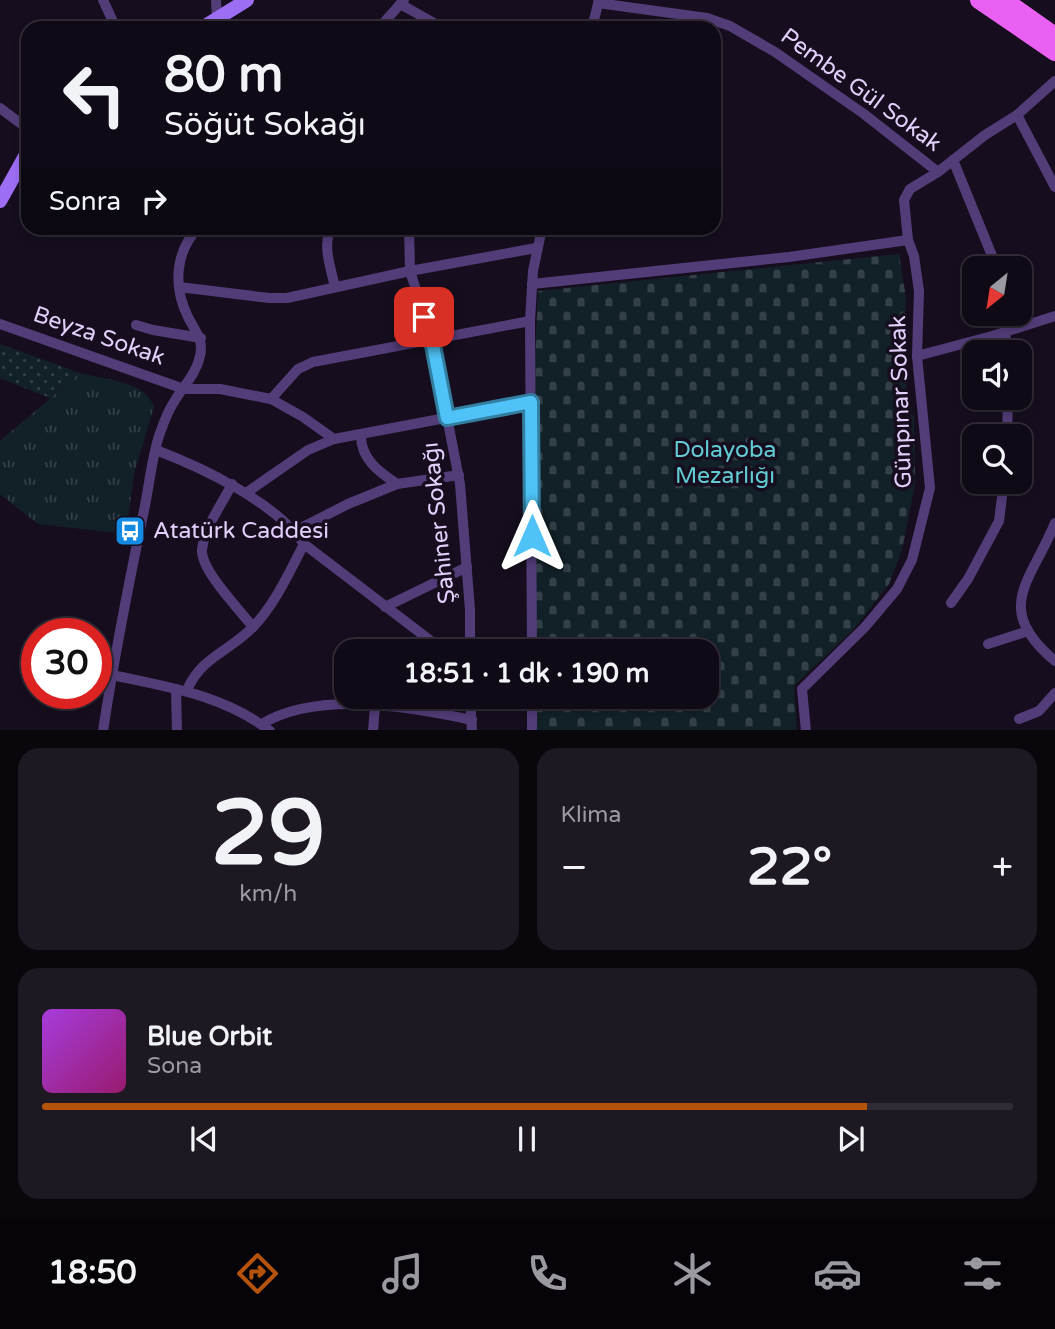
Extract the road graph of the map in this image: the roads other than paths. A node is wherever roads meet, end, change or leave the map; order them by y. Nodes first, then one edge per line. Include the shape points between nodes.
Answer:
1 (103, 0) edge
2 (216, 0) edge
3 (247, 0) edge
4 (979, 0) edge
5 (1004, 0) edge
6 (402, 2) edge
7 (599, 2) edge
8 (217, 19) junction
9 (113, 21) edge
10 (214, 21) edge
11 (385, 21) edge
12 (432, 21) edge
13 (594, 21) edge
14 (716, 21) edge
15 (721, 23) edge
16 (1055, 36) edge
17 (1055, 52) edge
18 (1055, 81) edge
19 (0, 108) edge
20 (1017, 114) junction
21 (21, 124) edge
22 (953, 160) junction
23 (21, 164) edge
24 (938, 173) junction
25 (1055, 187) edge
26 (0, 201) edge
27 (185, 235) edge
28 (191, 235) edge
29 (327, 235) edge
30 (409, 235) edge
31 (540, 235) edge
32 (187, 239) junction
33 (908, 240) junction
34 (536, 248) junction
35 (992, 256) edge
36 (410, 271) junction
37 (532, 284) junction
38 (179, 287) junction
39 (335, 287) junction
40 (1055, 316) edge
41 (530, 321) junction
42 (0, 324) edge
43 (136, 325) dead end
44 (1004, 326) edge
45 (1004, 332) junction
46 (201, 338) junction
47 (432, 340) junction
48 (1005, 340) edge
49 (917, 356) junction
50 (184, 388) junction
51 (271, 399) junction
52 (531, 402) junction
53 (447, 418) junction
54 (361, 436) junction
55 (334, 439) junction
56 (156, 450) junction
57 (459, 475) junction
58 (232, 484) junction
59 (397, 484) junction
60 (246, 494) junction
61 (1002, 494) edge
62 (1055, 523) edge
63 (295, 531) junction
64 (304, 544) junction
65 (467, 567) junction
66 (951, 603) dead end
67 (385, 607) junction
68 (253, 627) junction
69 (1028, 631) junction
70 (428, 639) edge
71 (470, 639) edge
72 (532, 639) edge
73 (988, 644) dead end
74 (1055, 661) edge
75 (112, 675) joint
76 (182, 690) junction
77 (1055, 693) edge
78 (334, 706) edge
79 (106, 709) edge
80 (375, 709) edge
81 (390, 709) edge
82 (532, 709) edge
83 (1019, 719) dead end
84 (472, 725) edge
85 (266, 727) edge
86 (103, 730) edge
87 (177, 730) edge
88 (373, 730) edge
89 (532, 730) edge
90 (806, 730) edge

1 - 9 street
2 - 8 street
3 - 8 street
4 - 17 main road
5 - 16 main road
6 - 11 street
6 - 12 street
7 - 13 street
7 - 14 street, Pembe Gül Sokak
8 - 10 street
15 - 24 street, Pembe Gül Sokak via 775,52
18 - 20 street
19 - 21 street
20 - 22 street
20 - 25 street
22 - 24 street
22 - 35 street
23 - 26 street
24 - 33 street, Günpınar Sokak via 910,189 904,200
27 - 32 street
28 - 32 street
29 - 39 street
30 - 36 street, Şahiner Sokağı
31 - 34 street
32 - 38 street via 180,259
33 - 37 street
33 - 49 street, Günpınar Sokak via 919,290
34 - 36 street
34 - 37 street
36 - 39 street
36 - 47 street, Şahiner Sokağı
37 - 41 street
38 - 39 street via 287,298
38 - 46 street
40 - 45 street
41 - 47 street
41 - 52 street
42 - 50 street, Beyza Sokak
43 - 46 street
44 - 45 street
45 - 48 street
45 - 49 street
46 - 50 street via 198,366
47 - 51 street via 313,362 298,369
47 - 53 street, Şahiner Sokağı
49 - 90 street, Günpınar Sokak via 930,488 912,560 889,600 803,689
50 - 51 street, Beyza Sokak via 220,389
50 - 56 street via 169,412
51 - 55 street, Beyza Sokak
52 - 53 street
52 - 72 street
53 - 54 street
53 - 57 street, Şahiner Sokağı
54 - 55 street
54 - 59 street via 368,459
55 - 60 street via 308,450
56 - 58 street
56 - 75 street
57 - 59 street
57 - 65 street, Şahiner Sokağı
58 - 60 street
58 - 68 street via 202,555 213,577
59 - 63 street
60 - 63 street
61 - 66 street via 999,521
62 - 69 street via 1021,595 1021,616
63 - 64 street
64 - 67 street
64 - 68 street
65 - 67 street
65 - 71 street, Şahiner Sokağı
67 - 70 street
68 - 76 street via 203,665
69 - 73 street
69 - 74 street
75 - 76 street
76 - 85 street via 238,710
76 - 87 street
77 - 83 street via 1039,710
78 - 85 street via 276,716
79 - 86 street
80 - 88 street
81 - 84 street
82 - 89 street

